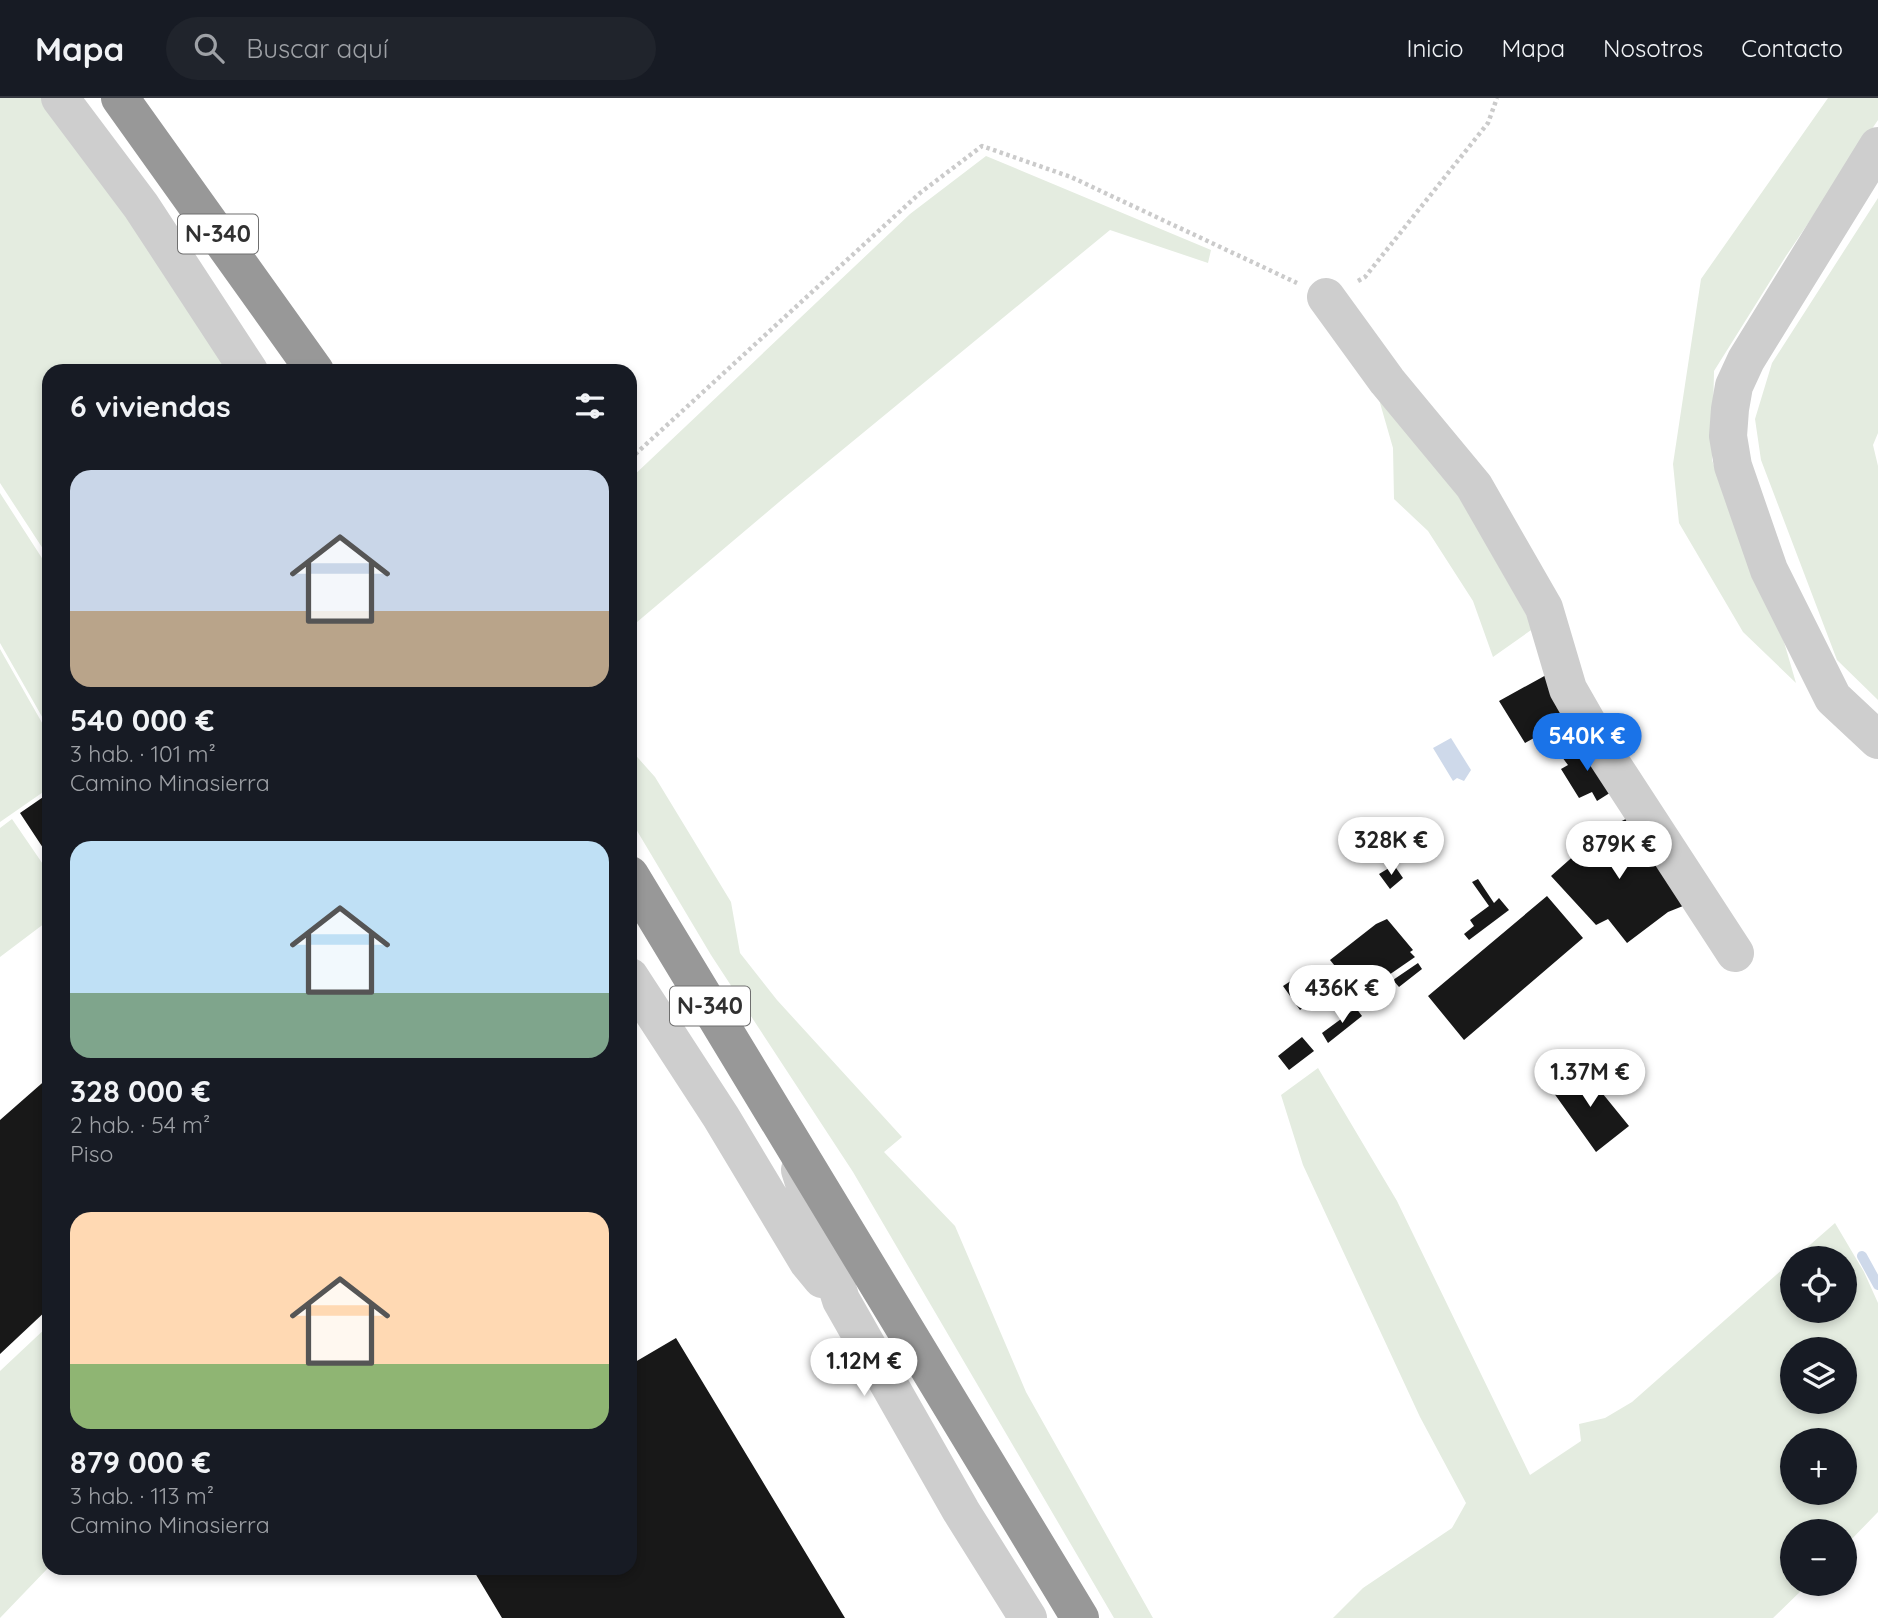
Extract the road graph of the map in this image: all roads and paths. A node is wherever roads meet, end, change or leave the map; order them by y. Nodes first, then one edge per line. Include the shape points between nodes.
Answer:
1 (60, 98) edge
2 (120, 98) edge
3 (1497, 98) edge
4 (1878, 146) edge
5 (1326, 296) junction
6 (244, 364) edge
7 (310, 364) edge
8 (637, 453) edge
9 (1878, 740) edge
10 (637, 887) edge
11 (1735, 953) dead end
12 (637, 987) edge
13 (790, 1138) junction
14 (841, 1300) junction
15 (1028, 1618) edge
16 (1080, 1618) edge

1 - 6 street via 141,206
2 - 7 highway, N-340
3 - 5 path via 1488,123 1365,277
4 - 9 street via 1746,359 1734,386 1728,436 1733,466 1769,570 1833,698
5 - 8 path via 1071,177 982,146 920,193
5 - 11 street via 1387,382 1474,486 1544,608 1568,689
10 - 13 highway, N-340
12 - 14 street via 808,1262
13 - 14 street
13 - 16 highway, N-340
14 - 15 street via 961,1511

